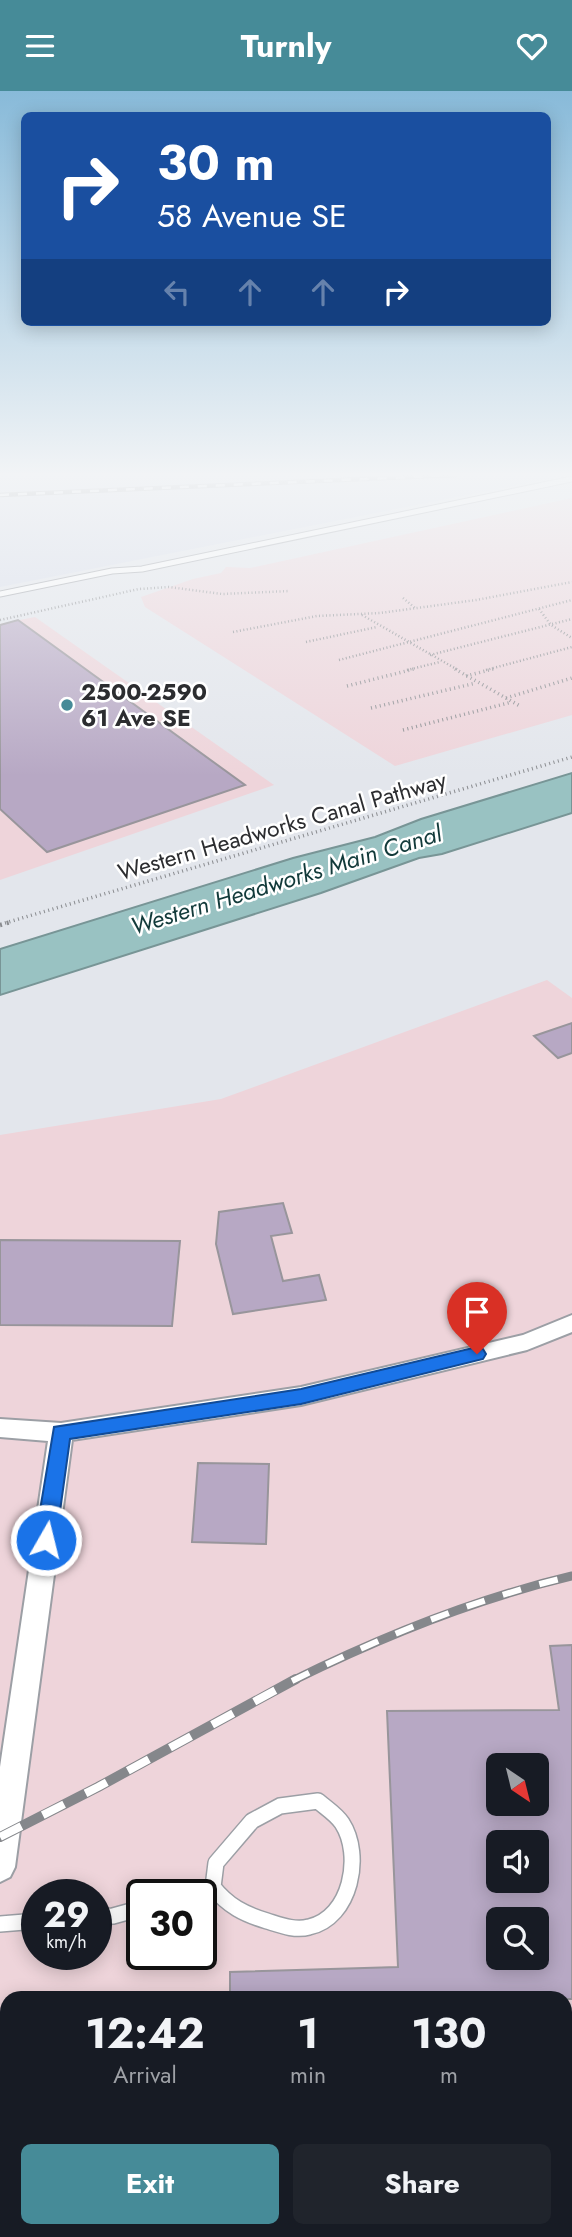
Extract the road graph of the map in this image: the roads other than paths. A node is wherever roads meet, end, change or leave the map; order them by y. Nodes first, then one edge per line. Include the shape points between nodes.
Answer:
1 (92, 575) edge
2 (0, 594) edge
3 (572, 1323) edge
4 (0, 1428) edge
5 (61, 1432) junction
6 (0, 1867) edge
7 (214, 1887) joint
8 (21, 1922) edge
9 (0, 1924) edge

1 - 2 lane
3 - 5 street via 527,1342 301,1396
4 - 5 street
5 - 6 street
7 - 7 lane via 216,1863 231,1843 252,1821 280,1806 318,1801 345,1828 352,1861 349,1887 334,1915 313,1927 290,1928 247,1916 228,1907
8 - 9 lane

